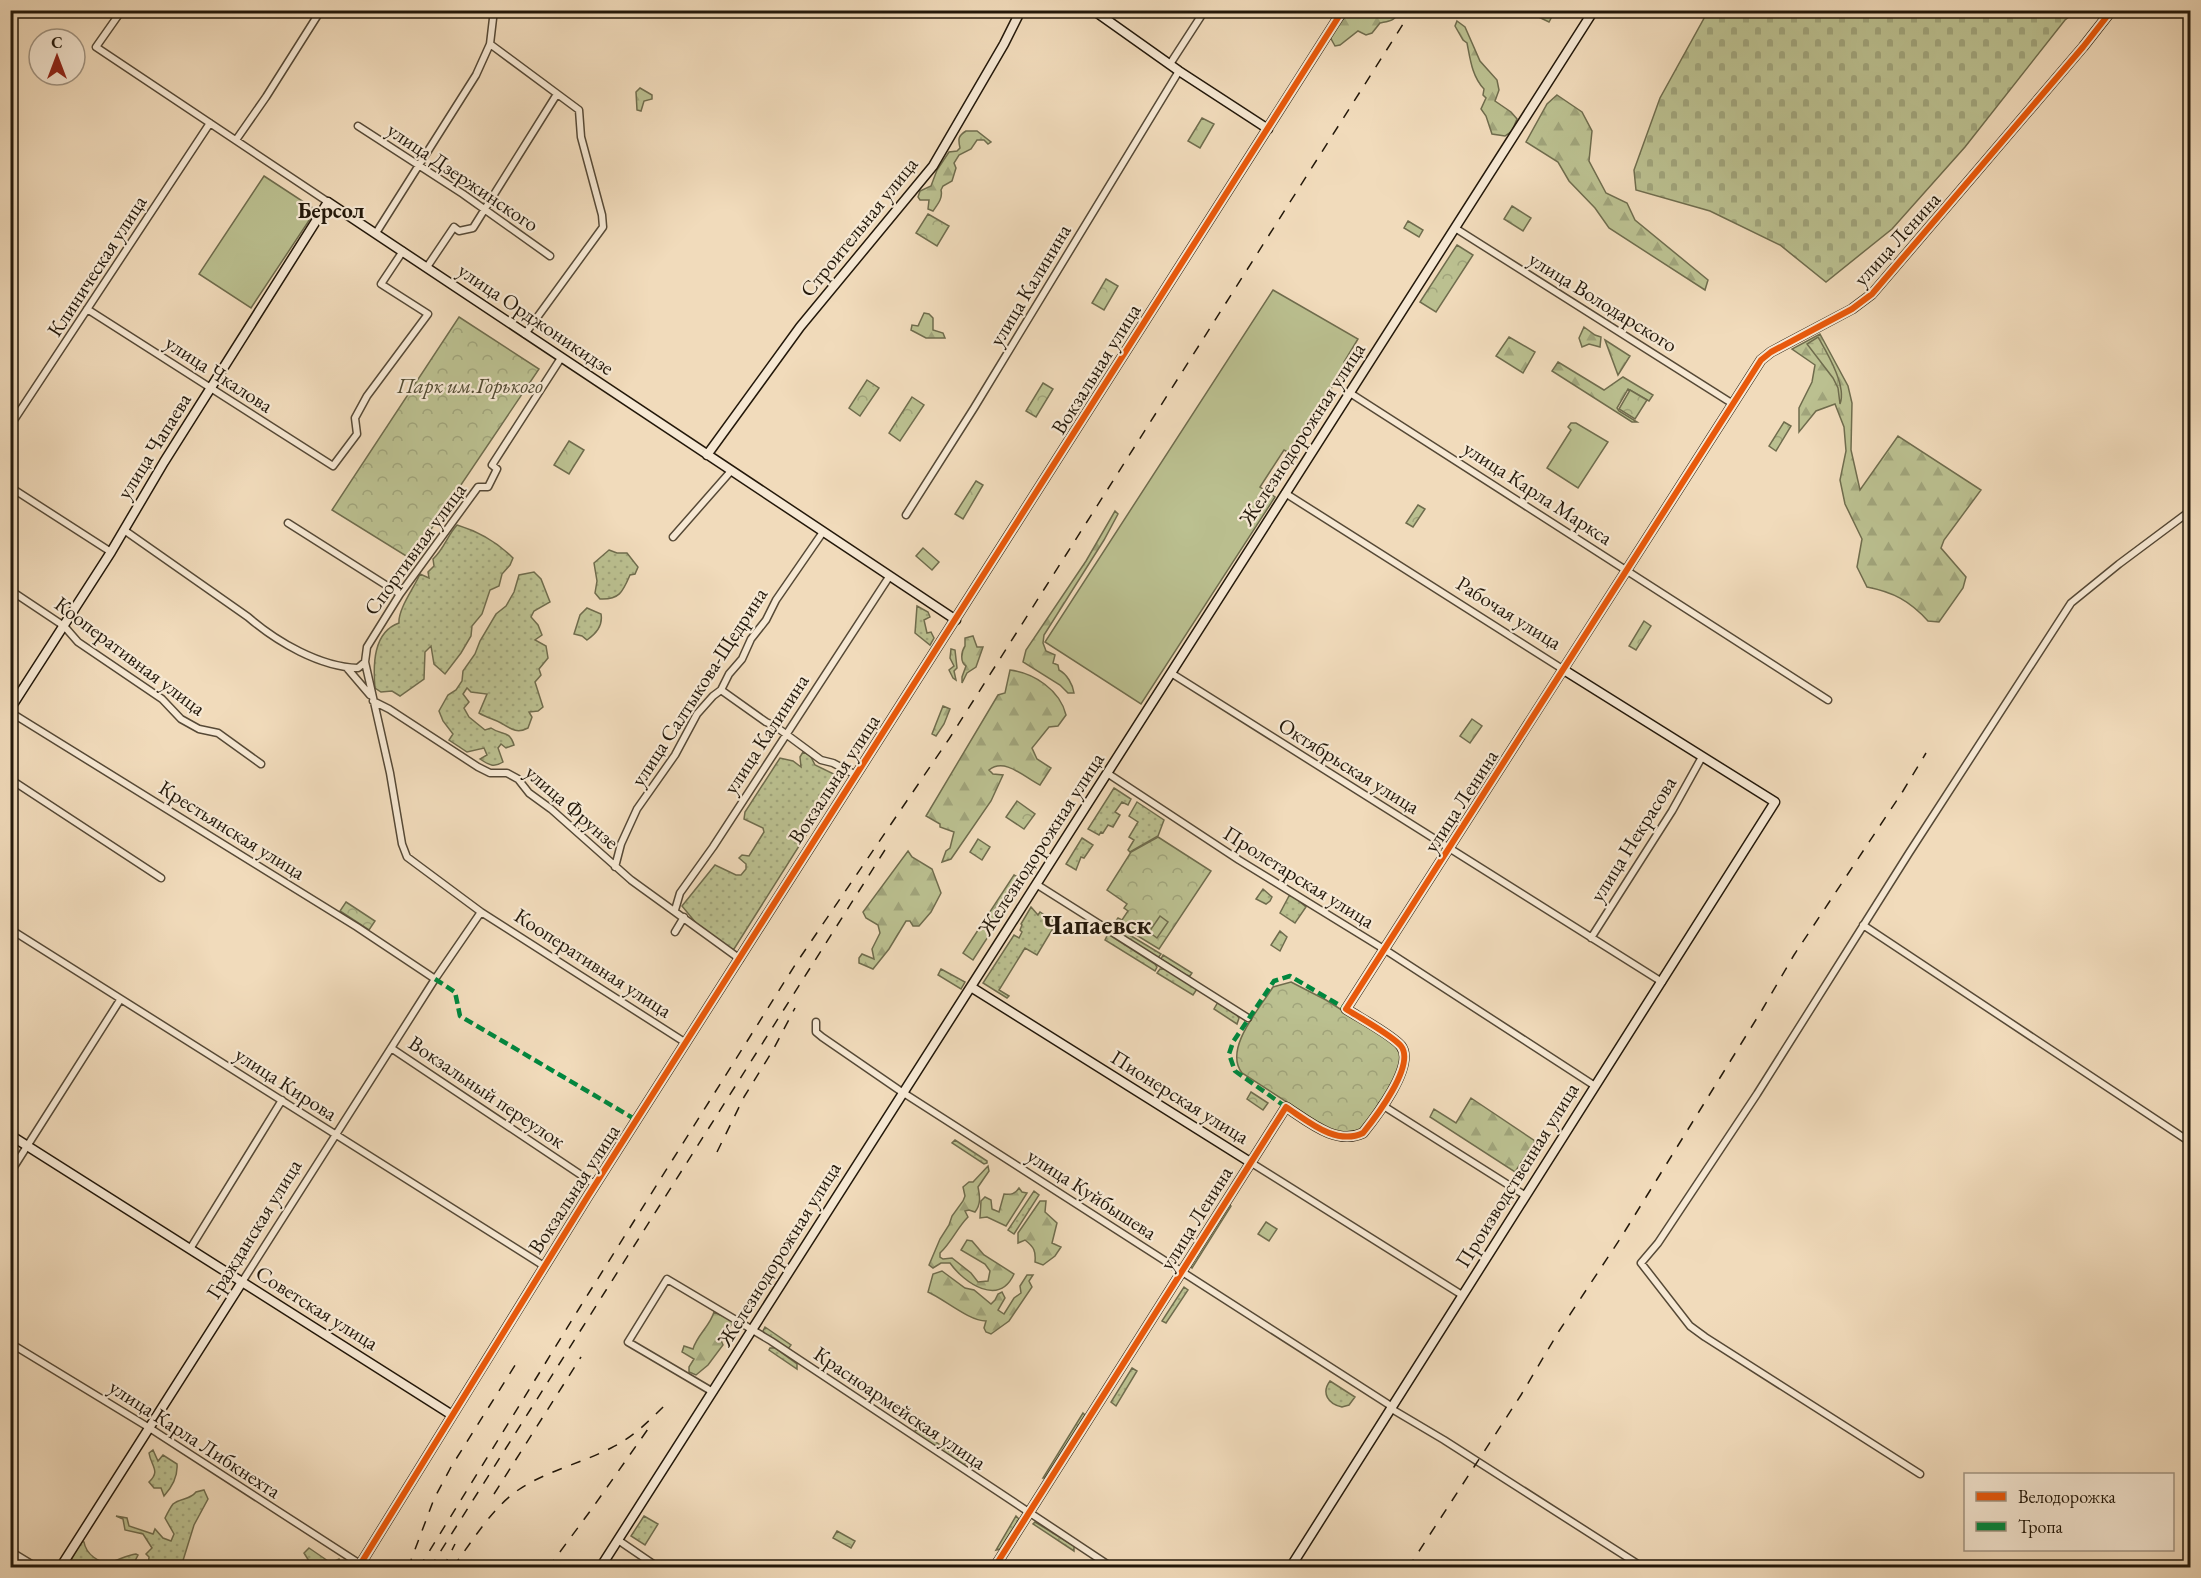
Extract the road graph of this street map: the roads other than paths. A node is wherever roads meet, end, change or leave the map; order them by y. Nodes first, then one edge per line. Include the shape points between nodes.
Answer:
1 (122, 10) edge
2 (321, 10) edge
3 (494, 10) edge
4 (1021, 10) edge
5 (1093, 10) edge
6 (1205, 10) edge
7 (1343, 10) edge
8 (1594, 10) edge
9 (2112, 10) edge
10 (490, 44) junction
11 (1170, 64) junction
12 (1179, 71) junction
13 (557, 94) junction
14 (210, 123) junction
15 (358, 126) dead end
16 (1268, 129) junction
17 (236, 140) junction
18 (420, 165) junction
19 (328, 202) junction
20 (484, 210) junction
21 (1455, 228) junction
22 (376, 233) junction
23 (403, 251) junction
24 (550, 256) dead end
25 (428, 267) junction
26 (87, 309) junction
27 (525, 334) junction
28 (561, 358) junction
29 (211, 389) junction
30 (1350, 393) junction
31 (1733, 404) junction
32 (10, 426) edge
33 (707, 455) junction
34 (731, 471) junction
35 (10, 487) edge
36 (1286, 493) junction
37 (2190, 511) edge
38 (906, 515) dead end
39 (288, 523) dead end
40 (124, 530) junction
41 (823, 532) junction
42 (673, 537) dead end
43 (111, 552) junction
44 (1628, 570) junction
45 (889, 577) junction
46 (10, 590) edge
47 (400, 594) junction
48 (956, 620) junction
49 (64, 626) junction
50 (367, 647) joint
51 (365, 662) junction
52 (347, 668) junction
53 (1564, 670) junction
54 (1171, 673) junction
55 (721, 690) junction
56 (372, 699) junction
57 (1828, 700) dead end
58 (10, 710) edge
59 (786, 735) junction
60 (1702, 757) junction
61 (261, 764) dead end
62 (1107, 773) junction
63 (856, 775) junction
64 (10, 779) edge
65 (1775, 802) joint
66 (1450, 849) junction
67 (615, 867) junction
68 (161, 878) dead end
69 (1036, 884) junction
70 (675, 910) junction
71 (481, 912) junction
72 (684, 917) junction
73 (1863, 925) junction
74 (10, 929) edge
75 (675, 932) dead end
76 (1591, 938) junction
77 (1384, 950) junction
78 (740, 958) junction
79 (435, 979) junction
80 (1662, 982) junction
81 (971, 987) junction
82 (120, 1000) junction
83 (1248, 1018) dead end
84 (816, 1023) dead end
85 (687, 1043) junction
86 (391, 1048) junction
87 (1595, 1086) junction
88 (903, 1093) junction
89 (282, 1100) junction
90 (1382, 1105) junction
91 (10, 1135) edge
92 (335, 1135) junction
93 (2190, 1142) edge
94 (28, 1146) junction
95 (1250, 1162) junction
96 (10, 1173) edge
97 (596, 1185) junction
98 (1526, 1196) junction
99 (189, 1249) junction
100 (544, 1266) junction
101 (1182, 1273) junction
102 (242, 1282) junction
103 (1462, 1295) junction
104 (752, 1329) junction
105 (10, 1343) edge
106 (712, 1392) junction
107 (1390, 1407) junction
108 (452, 1415) junction
109 (148, 1427) junction
110 (1920, 1474) dead end
111 (1029, 1512) junction
112 (618, 1540) junction
113 (10, 1551) edge
114 (359, 1566) edge
115 (38, 1568) edge
116 (60, 1568) edge
117 (600, 1568) edge
118 (659, 1568) edge
119 (994, 1568) edge
120 (1113, 1568) edge
121 (1290, 1568) edge
122 (1644, 1568) edge

1 - 14 street, улица Орджоникидзе via 96,47
2 - 17 street
3 - 10 street
4 - 33 street, Строительная улица via 933,166 800,327
5 - 11 street
6 - 11 street
7 - 16 street, Вокзальная улица
8 - 21 street, Железнодорожная улица
9 - 31 street, улица Ленина via 1872,294 1852,309 1771,352 1761,360
10 - 13 street
10 - 18 street via 476,75
11 - 12 street
12 - 16 street
12 - 38 street, улица Калинина
13 - 20 street
13 - 27 street via 579,110 581,137 603,227
14 - 17 street, улица Орджоникидзе
14 - 26 street, Клиническая улица
15 - 18 street, улица Дзержинского
16 - 48 street, Вокзальная улица
17 - 19 street, улица Орджоникидзе
18 - 20 street, улица Дзержинского
18 - 22 street
19 - 22 street, улица Орджоникидзе
19 - 29 street, улица Чапаева
20 - 24 street, улица Дзержинского
20 - 25 street via 472,228 459,231 454,227
21 - 30 street, Железнодорожная улица
21 - 31 street, улица Володарского
22 - 23 street, улица Орджоникидзе
23 - 25 street, улица Орджоникидзе
23 - 29 street, улица Чкалова via 381,284 428,314 367,396 355,418 357,434 333,466
25 - 27 street, улица Орджоникидзе
26 - 29 street, улица Чкалова
26 - 32 street, Клиническая улица
27 - 28 street, улица Орджоникидзе
28 - 33 street, улица Орджоникидзе
28 - 47 street, Спортивная улица via 492,465 497,469 488,487 478,487
29 - 40 street, улица Чапаева
30 - 36 street, Железнодорожная улица
30 - 44 street, улица Карла Маркса
31 - 44 street, улица Ленина
33 - 34 street, улица Орджоникидзе
34 - 41 street, улица Орджоникидзе
34 - 42 street
35 - 43 street
36 - 53 street, Рабочая улица
36 - 54 street, Железнодорожная улица
37 - 73 street via 2071,603
39 - 47 street
40 - 43 street, улица Чапаева
40 - 52 street via 263,629 319,661
41 - 45 street, улица Орджоникидзе
41 - 55 street, улица Салтыкова-Щедрина
43 - 49 street, улица Чапаева
44 - 53 street, улица Ленина
44 - 57 street, улица Карла Маркса
45 - 48 street, улица Орджоникидзе
45 - 59 street, улица Калинина
46 - 49 street, Кооперативная улица
47 - 50 street, Спортивная улица
48 - 63 street, Вокзальная улица
49 - 58 street, улица Чапаева
49 - 61 street, Кооперативная улица via 78,642 162,699 181,719 218,733
50 - 51 street, Кооперативная улица
51 - 52 street via 358,668
51 - 56 street, Кооперативная улица
52 - 56 street
53 - 60 street, Рабочая улица
53 - 66 street, улица Ленина
54 - 62 street, Железнодорожная улица
54 - 66 street, Октябрьская улица
55 - 59 street
55 - 67 street, улица Салтыкова-Щедрина via 697,714 675,755 637,809
56 - 67 street, улица Фрунзе via 478,767 518,779
56 - 71 street, Кооперативная улица via 406,857
58 - 79 street, Крестьянская улица
59 - 63 street via 821,760
59 - 70 street, улица Калинина via 680,892
60 - 65 street, Рабочая улица
60 - 76 street, улица Некрасова
62 - 69 street, Железнодорожная улица
62 - 77 street, Пролетарская улица
63 - 78 street, Вокзальная улица
64 - 68 street
65 - 80 street, Производственная улица
66 - 76 street, Октябрьская улица
66 - 77 street, улица Ленина
67 - 70 street, улица Фрунзе
69 - 81 street, Железнодорожная улица
69 - 83 street
70 - 72 street, улица Фрунзе
71 - 79 street, Гражданская улица
71 - 85 street, Кооперативная улица
72 - 75 street
72 - 78 street, улица Фрунзе
73 - 93 street
73 - 110 street via 1757,1094 1641,1263 1690,1326
74 - 82 street, улица Кирова
76 - 80 street, Октябрьская улица
77 - 87 street, Пролетарская улица
77 - 90 street, улица Ленина via 1346,1009 1397,1042 1404,1051 1403,1069
78 - 85 street, Вокзальная улица
79 - 86 street, Гражданская улица
80 - 87 street, Производственная улица
81 - 88 street, Железнодорожная улица
81 - 95 street, Пионерская улица
82 - 89 street, улица Кирова
82 - 94 street
84 - 88 street, улица Куйбышева via 816,1032 822,1037
85 - 97 street, Вокзальная улица
86 - 92 street, Гражданская улица
86 - 97 street, Вокзальный переулок
87 - 98 street, Производственная улица
88 - 101 street, улица Куйбышева
88 - 104 street, Железнодорожная улица
89 - 92 street, улица Кирова
89 - 99 street
90 - 95 street, улица Ленина via 1363,1133 1345,1138 1286,1107
90 - 98 street
91 - 94 street, Советская улица
92 - 100 street, улица Кирова
92 - 102 street, Гражданская улица
94 - 96 street
94 - 99 street, Советская улица
95 - 101 street, улица Ленина
95 - 103 street, Пионерская улица
97 - 100 street, Вокзальная улица
98 - 103 street, Производственная улица
99 - 102 street, Советская улица
100 - 108 street, Вокзальная улица
101 - 107 street, улица Куйбышева
101 - 111 street, улица Ленина
102 - 108 street, Советская улица
102 - 109 street, Гражданская улица
103 - 107 street, Производственная улица
104 - 106 street, Железнодорожная улица
104 - 106 street, Красноармейская улица via 667,1279 628,1342
104 - 111 street, Красноармейская улица
105 - 109 street, улица Карла Либкнехта
106 - 112 street, Железнодорожная улица
107 - 121 street, Производственная улица
107 - 122 street, улица Куйбышева
108 - 114 street, Вокзальная улица
109 - 114 street, улица Карла Либкнехта
109 - 116 street, Гражданская улица
111 - 119 street, улица Ленина
111 - 120 street, Красноармейская улица
112 - 117 street, Железнодорожная улица
112 - 118 street
113 - 115 street

